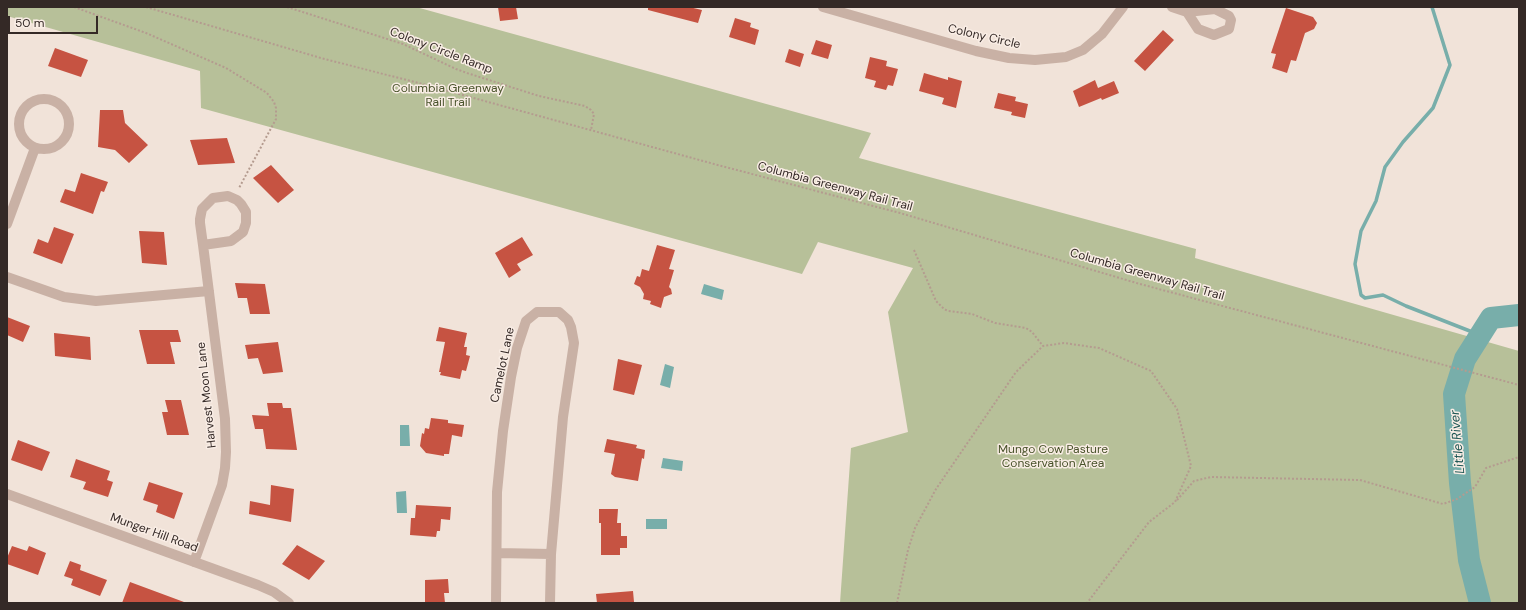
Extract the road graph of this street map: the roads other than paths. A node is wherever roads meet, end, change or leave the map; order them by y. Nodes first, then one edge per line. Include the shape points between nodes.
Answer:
1 (823, 7) edge
2 (1123, 7) edge
3 (1172, 7) edge
4 (1187, 12) dead end
5 (35, 148) junction
6 (7, 224) edge
7 (203, 245) junction
8 (7, 277) edge
9 (209, 291) junction
10 (7, 494) edge
11 (496, 553) junction
12 (551, 554) junction
13 (194, 562) junction
14 (290, 603) edge
15 (496, 603) edge
16 (550, 603) edge

1 - 2 street, Colony Circle via 976,51 1035,60 1066,57 1083,50 1102,34
3 - 4 street
5 - 5 street via 56,146 64,139 68,129 67,113 60,104 50,99 39,99 29,103 19,116 18,127 22,137
5 - 6 street
7 - 7 street, Harvest Moon Lane via 200,218 202,209 213,198 223,196 233,198 241,204 246,212 243,232 231,241
7 - 9 street, Harvest Moon Lane
8 - 9 street via 64,297 96,301
9 - 13 street, Harvest Moon Lane via 225,419 226,452 222,486
10 - 13 street, Munger Hill Road
11 - 12 street
11 - 12 street, Camelot Lane via 500,462 511,377 519,340 526,321 537,312 559,312 568,320 574,343 563,417
11 - 15 street, Camelot Lane
12 - 16 street, Camelot Lane
13 - 14 street, Munger Hill Road via 258,585

